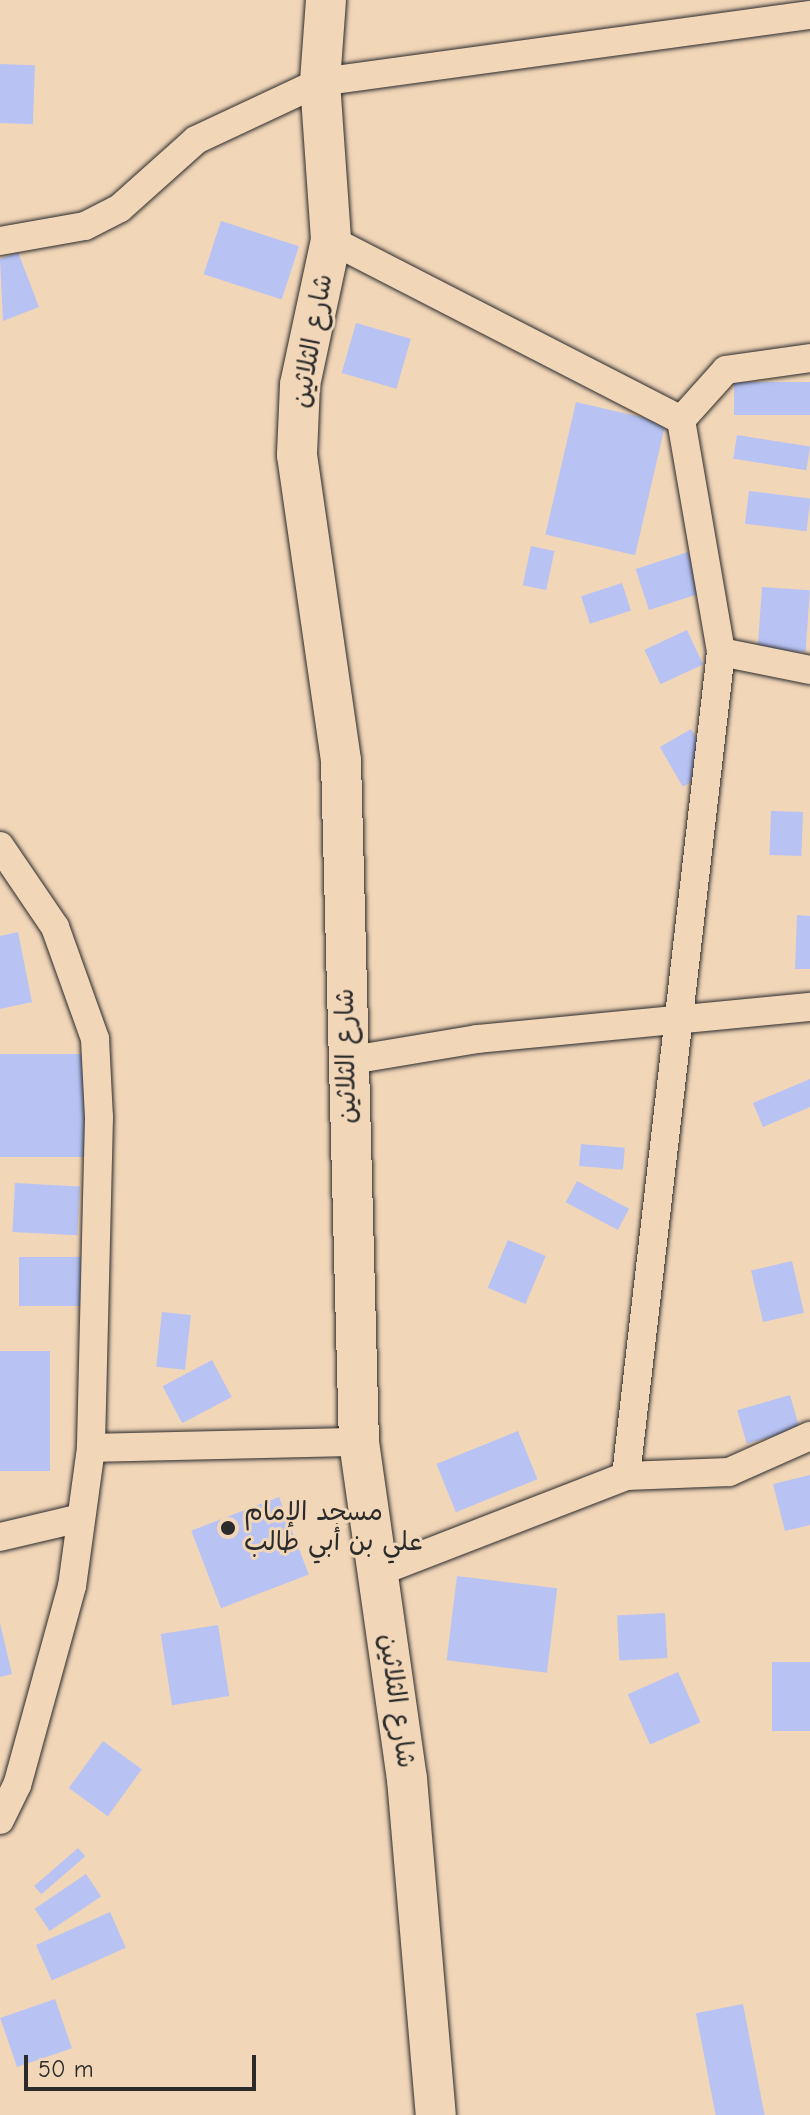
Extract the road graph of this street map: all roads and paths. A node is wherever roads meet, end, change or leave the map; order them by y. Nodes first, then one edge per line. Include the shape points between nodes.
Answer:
1 (326, 0) edge
2 (810, 15) edge
3 (320, 82) junction
4 (331, 240) junction
5 (0, 241) edge
6 (810, 358) edge
7 (681, 420) junction
8 (721, 652) junction
9 (810, 670) edge
10 (0, 846) edge
11 (810, 1007) edge
12 (675, 1020) junction
13 (346, 1061) junction
14 (810, 1436) edge
15 (359, 1442) junction
16 (91, 1448) junction
17 (626, 1476) junction
18 (76, 1519) junction
19 (0, 1537) edge
20 (376, 1573) junction
21 (0, 1820) edge
22 (436, 2115) edge

1 - 3 street, شارع الثلاثين
2 - 3 street
3 - 4 street, شارع الثلاثين
3 - 5 street via 196,140 120,208 85,226
4 - 7 street
4 - 13 street, شارع الثلاثين via 300,385 297,455 337,701
6 - 7 street via 726,370
7 - 8 street
8 - 9 street
8 - 12 street
10 - 16 street via 55,927 95,1039
11 - 12 street
12 - 13 street
12 - 17 street
13 - 15 street, شارع الثلاثين
14 - 17 street via 729,1472
15 - 16 street
15 - 20 street, شارع الثلاثين
16 - 18 street
17 - 20 street
18 - 19 street
18 - 21 street via 72,1586 17,1785
20 - 22 street, شارع الثلاثين via 407,1779

